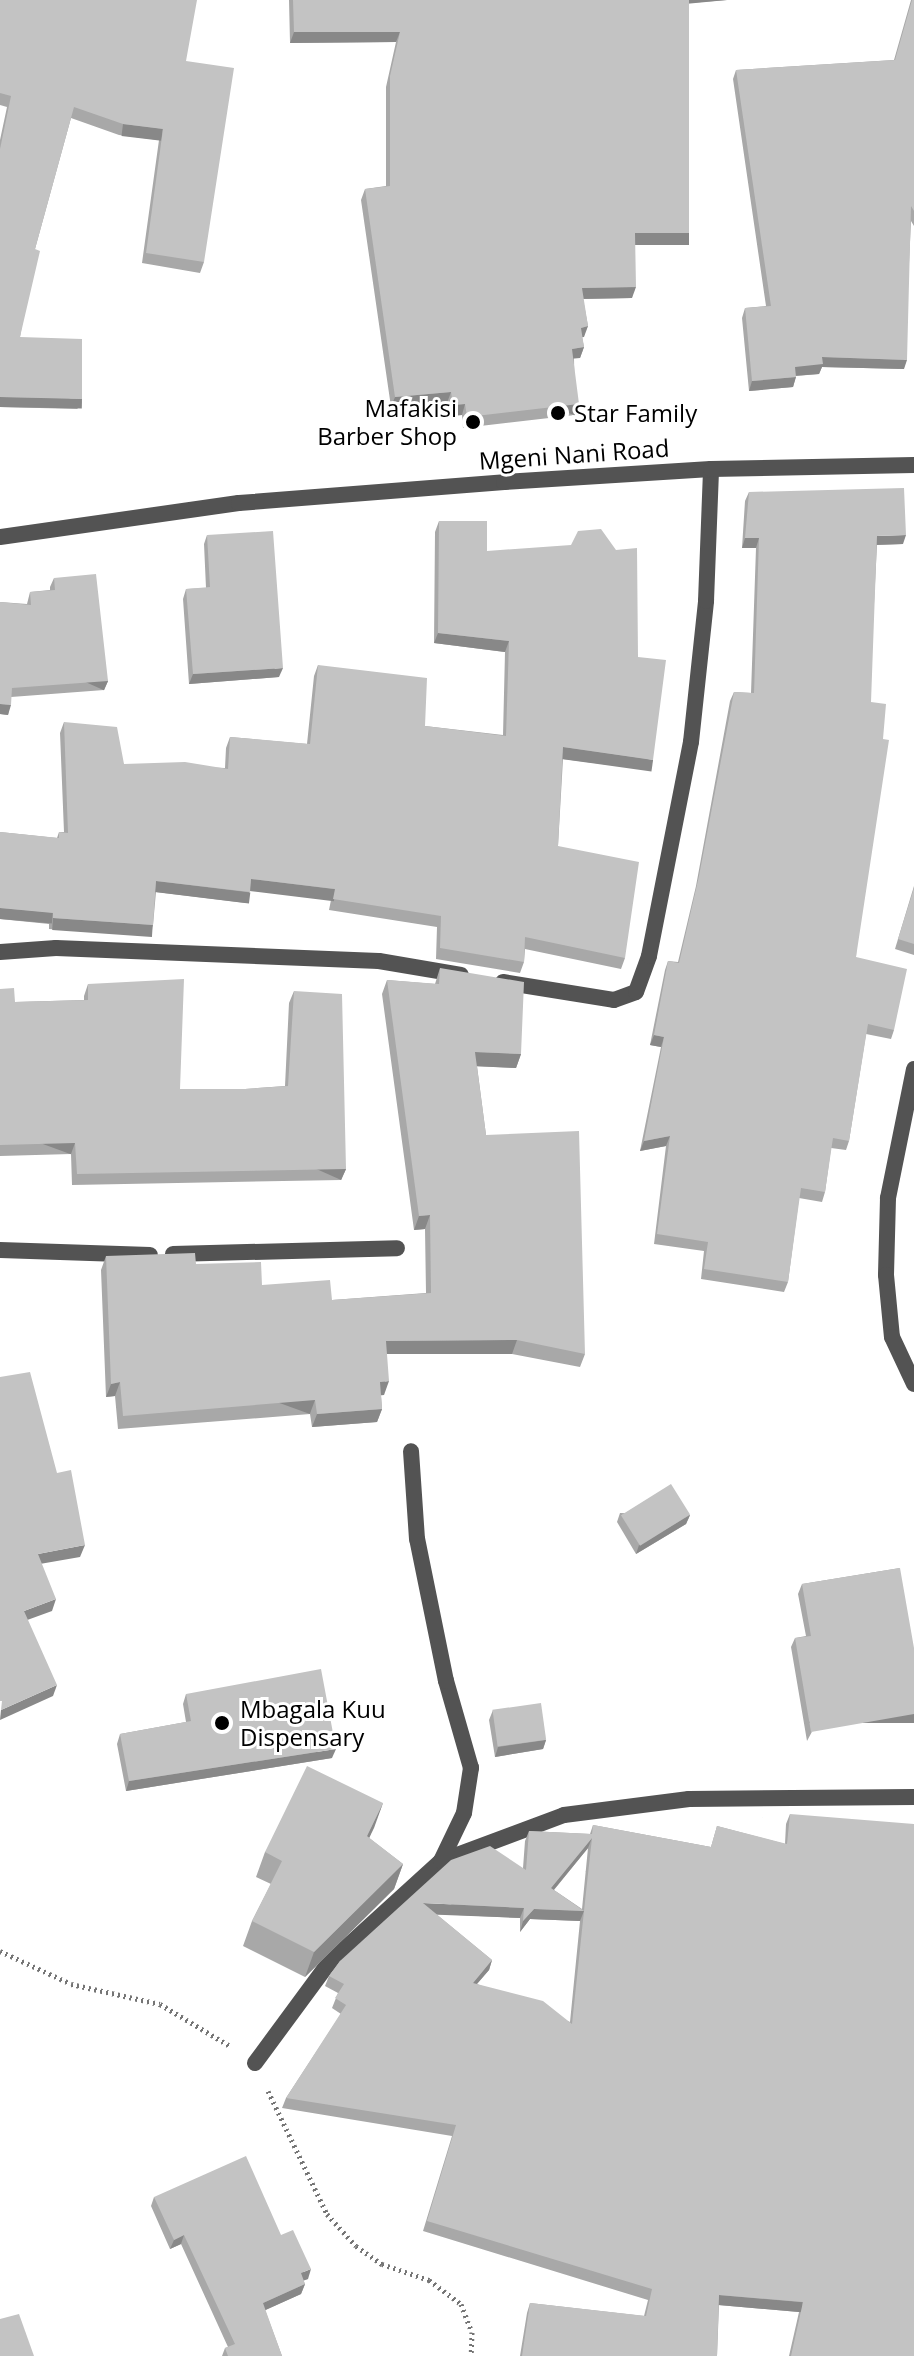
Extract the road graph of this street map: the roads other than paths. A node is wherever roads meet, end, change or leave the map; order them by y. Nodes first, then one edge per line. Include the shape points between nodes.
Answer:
1 (914, 465) edge
2 (711, 469) junction
3 (0, 537) edge
4 (0, 952) edge
5 (914, 1069) edge
6 (397, 1248) dead end
7 (0, 1250) edge
8 (914, 1384) edge
9 (411, 1451) dead end
10 (914, 1797) edge
11 (441, 1861) junction
12 (255, 2063) road end

1 - 2 street, Mgeni Nani Road
2 - 3 street, Mgeni Nani Road via 239,503
2 - 4 street via 706,601 691,742 649,956 636,992 614,1000 379,961 56,948
5 - 8 street via 888,1198 886,1287 892,1337
6 - 7 street via 115,1256
9 - 11 street via 417,1539 446,1681 471,1768 464,1813
10 - 11 street via 689,1799 564,1815
11 - 12 street via 328,1964

